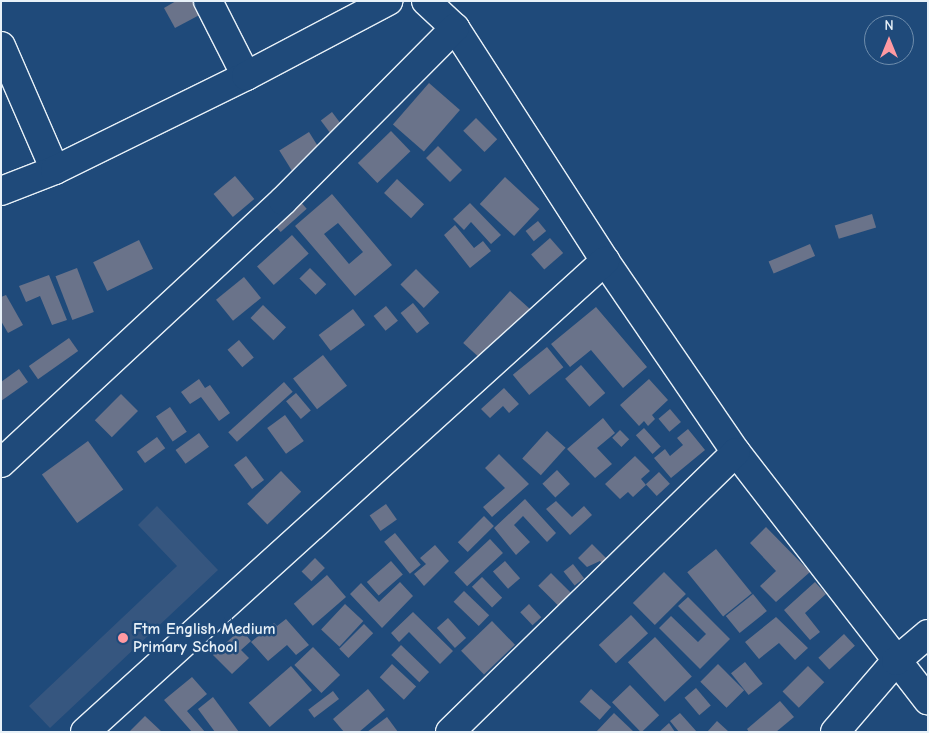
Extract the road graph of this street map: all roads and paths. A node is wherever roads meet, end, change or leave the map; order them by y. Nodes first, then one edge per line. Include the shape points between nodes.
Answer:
1 (208, 1) edge
2 (388, 1) edge
3 (426, 1) edge
4 (455, 28) junction
5 (1, 46) edge
6 (246, 76) junction
7 (55, 170) junction
8 (1, 191) edge
9 (605, 261) junction
10 (736, 452) junction
11 (1, 464) edge
12 (928, 634) edge
13 (896, 661) junction
14 (928, 700) edge
15 (85, 732) edge
16 (450, 732) edge
17 (835, 732) edge

1 - 6 street
2 - 6 street
3 - 4 street
4 - 9 street
4 - 11 street via 284,201
5 - 7 street
6 - 7 street
7 - 8 street
9 - 10 street
9 - 15 street
10 - 13 street
10 - 16 street
12 - 13 street
13 - 14 street
13 - 17 street

